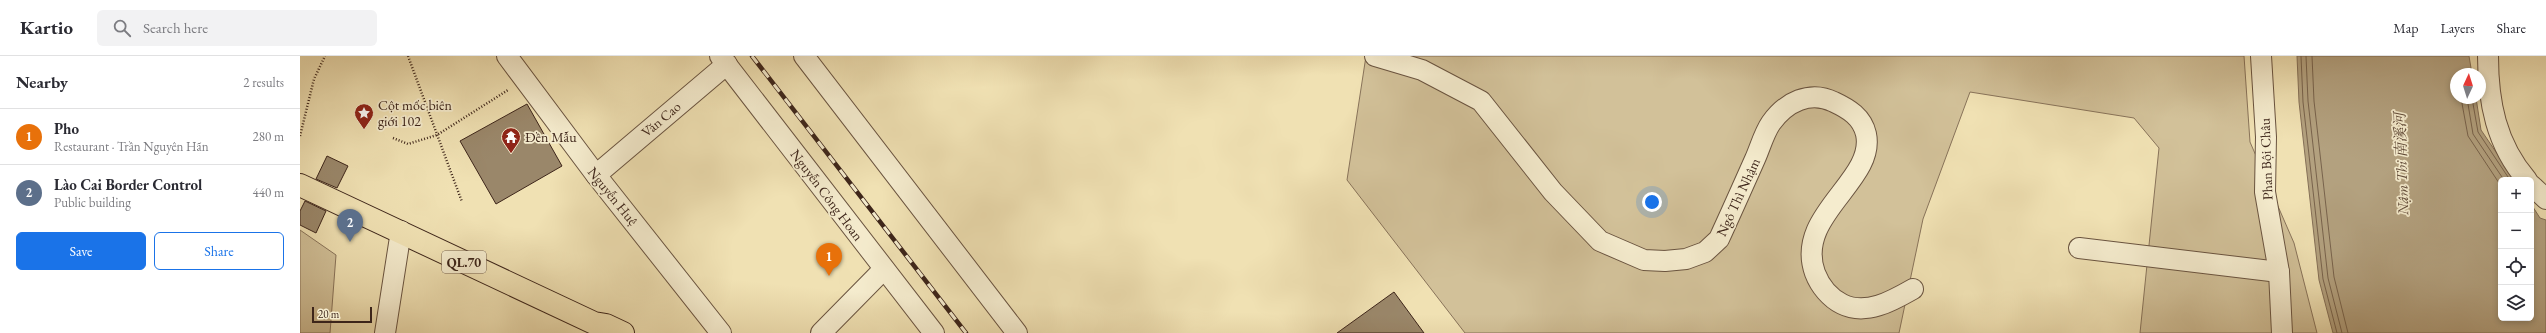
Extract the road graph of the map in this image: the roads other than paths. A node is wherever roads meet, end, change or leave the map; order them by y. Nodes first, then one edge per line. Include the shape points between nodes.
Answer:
1 (507, 56) edge
2 (804, 56) edge
3 (1376, 56) edge
4 (2261, 56) edge
5 (2488, 56) edge
6 (723, 60) edge
7 (596, 175) junction
8 (2525, 177) edge
9 (303, 186) edge
10 (2534, 188) edge
11 (2546, 199) edge
12 (401, 231) junction
13 (2079, 248) dead end
14 (884, 269) junction
15 (2279, 272) junction
16 (1913, 289) dead end
17 (385, 333) edge
18 (623, 333) edge
19 (721, 333) edge
20 (821, 333) edge
21 (934, 333) edge
22 (1017, 333) edge
23 (2282, 333) edge

1 - 7 street, Nguyễn Huệ
2 - 22 street
3 - 16 street, Ngô Thì Nhậm via 1422,70 1481,101 1553,192 1600,241 1644,260 1686,259 1705,252 1719,239 1771,123 1799,100 1813,96 1830,100 1847,108 1859,118 1866,135 1866,148 1862,162 1816,230 1811,247 1812,263 1817,278 1836,301 1849,307 1884,305
4 - 15 street, Phan Bội Châu via 2266,137 2265,192
5 - 8 street via 2494,120 2503,142
6 - 7 street, Văn Cao
6 - 14 street, Nguyễn Công Hoan
7 - 19 street, Nguyễn Huệ
9 - 12 highway, QL.70
10 - 11 street
12 - 17 street
12 - 18 highway, QL.70 via 594,323 606,325
13 - 15 street
14 - 20 street
14 - 21 street, Nguyễn Công Hoan
15 - 23 street, Phan Bội Châu

